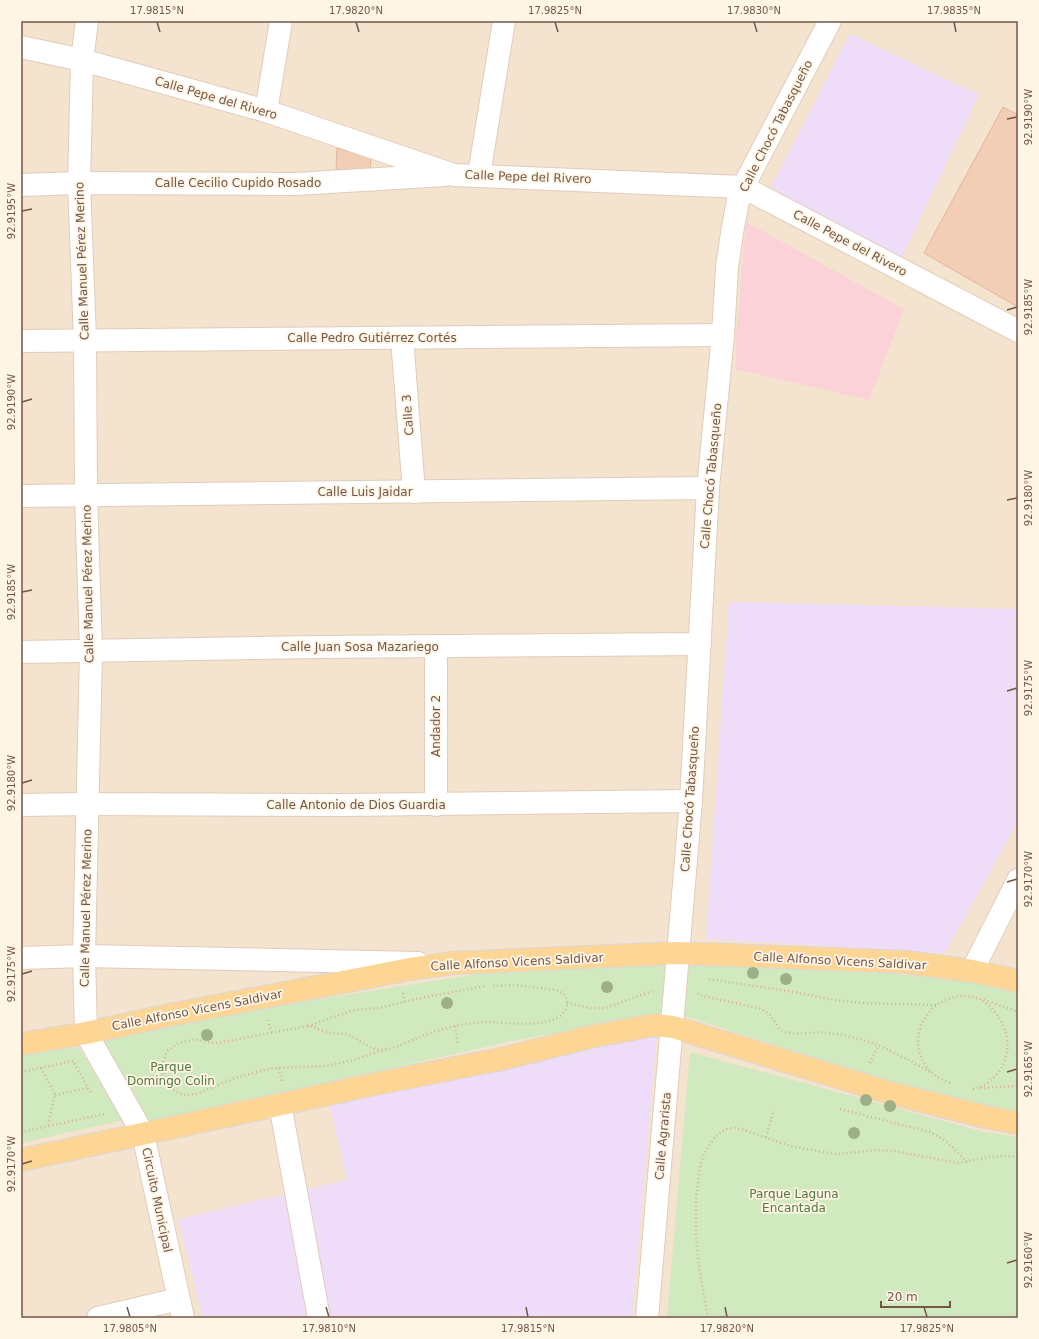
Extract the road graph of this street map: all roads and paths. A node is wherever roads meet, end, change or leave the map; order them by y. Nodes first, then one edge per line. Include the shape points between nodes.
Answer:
1 (87, 21) edge
2 (281, 21) edge
3 (504, 21) edge
4 (830, 21) edge
5 (21, 47) edge
6 (82, 60) junction
7 (266, 111) junction
8 (454, 175) junction
9 (479, 175) junction
10 (79, 183) junction
11 (21, 185) edge
12 (744, 187) junction
13 (1018, 331) edge
14 (723, 335) junction
15 (402, 338) junction
16 (85, 340) junction
17 (21, 342) edge
18 (708, 488) junction
19 (414, 492) junction
20 (86, 495) junction
21 (21, 496) edge
22 (700, 644) junction
23 (436, 646) junction
24 (91, 651) junction
25 (21, 652) edge
26 (691, 801) junction
27 (87, 804) junction
28 (21, 805) edge
29 (436, 805) junction
30 (1018, 880) edge
31 (678, 953) junction
32 (84, 956) junction
33 (21, 958) edge
34 (453, 963) junction
35 (972, 971) junction
36 (686, 980) junction
37 (1018, 981) edge
38 (980, 999) junction
39 (567, 1003) junction
40 (936, 1005) junction
41 (1018, 1012) edge
42 (308, 1026) junction
43 (455, 1026) junction
44 (673, 1027) junction
45 (86, 1033) junction
46 (21, 1044) edge
47 (878, 1046) junction
48 (458, 1047) dead end
49 (386, 1049) junction
50 (869, 1067) dead end
51 (40, 1068) junction
52 (21, 1072) edge
53 (164, 1074) junction
54 (934, 1074) junction
55 (137, 1081) dead end
56 (954, 1084) dead end
57 (1018, 1086) edge
58 (88, 1088) junction
59 (967, 1088) dead end
60 (973, 1089) junction
61 (55, 1095) junction
62 (92, 1095) dead end
63 (280, 1104) junction
64 (101, 1108) dead end
65 (840, 1109) dead end
66 (774, 1110) dead end
67 (1018, 1123) edge
68 (48, 1126) junction
69 (21, 1132) edge
70 (143, 1134) junction
71 (766, 1137) junction
72 (1018, 1157) edge
73 (21, 1160) edge
74 (967, 1162) junction
75 (181, 1309) edge
76 (98, 1318) edge
77 (319, 1318) edge
78 (647, 1318) edge
79 (708, 1318) edge

1 - 6 street, Calle Manuel Pérez Merino
2 - 7 street
3 - 9 street
4 - 12 street, Calle Chocó Tabasqueño
5 - 6 street, Calle Pepe del Rivero
6 - 7 street, Calle Pepe del Rivero
6 - 10 street, Calle Manuel Pérez Merino
7 - 8 street, Calle Pepe del Rivero
8 - 9 street, Calle Pepe del Rivero
8 - 10 street, Calle Cecilio Cupido Rosado via 296,184
9 - 12 street, Calle Pepe del Rivero
10 - 11 street, Calle Cecilio Cupido Rosado
10 - 16 street, Calle Manuel Pérez Merino
12 - 13 street, Calle Pepe del Rivero
12 - 14 street, Calle Chocó Tabasqueño via 738,201 733,227
14 - 15 street, Calle Pedro Gutiérrez Cortés
14 - 18 street, Calle Chocó Tabasqueño
15 - 16 street, Calle Pedro Gutiérrez Cortés
15 - 19 street, Calle 3
16 - 17 street, Calle Pedro Gutiérrez Cortés
16 - 20 street, Calle Manuel Pérez Merino
18 - 19 street, Calle Luis Jaidar
18 - 22 street, Calle Chocó Tabasqueño
19 - 20 street, Calle Luis Jaidar
20 - 21 street, Calle Luis Jaidar
20 - 24 street, Calle Manuel Pérez Merino
22 - 23 street, Calle Juan Sosa Mazariego
22 - 26 street, Calle Chocó Tabasqueño
23 - 24 street, Calle Juan Sosa Mazariego
23 - 29 street, Andador 2
24 - 25 street, Calle Juan Sosa Mazariego
24 - 27 street, Calle Manuel Pérez Merino
26 - 29 street, Calle Antonio de Dios Guardia
26 - 31 street, Calle Chocó Tabasqueño
27 - 28 street, Calle Antonio de Dios Guardia
27 - 29 street, Calle Antonio de Dios Guardia
27 - 32 street, Calle Manuel Pérez Merino
30 - 35 street
31 - 34 main road, Calle Alfonso Vicens Saldivar
31 - 35 main road, Calle Alfonso Vicens Saldivar via 906,962
31 - 36 street, Calle Agrarista
32 - 33 street
32 - 34 street
32 - 45 street, Calle Manuel Pérez Merino
34 - 45 main road, Calle Alfonso Vicens Saldivar via 410,969
35 - 37 main road, Calle Alfonso Vicens Saldivar
36 - 39 path via 664,985 606,1008
36 - 40 path via 794,992 863,1003
36 - 44 street, Calle Agrarista
36 - 47 path via 698,995 762,1009 786,1032 828,1033
38 - 40 path via 969,996 954,997
38 - 41 path
38 - 60 path via 988,1004 999,1018 1007,1034 1008,1045 1001,1070 984,1086
39 - 42 path via 565,995 555,990 515,985 486,986 401,1004 356,1010
39 - 43 path via 567,1008 559,1017 543,1022 486,1022
40 - 54 path via 920,1027 918,1041 919,1054 924,1065
42 - 49 path via 350,1035 376,1050
42 - 53 path via 217,1043 196,1039 179,1043 166,1051 163,1062
43 - 48 path
43 - 49 path via 430,1032
44 - 63 main road via 655,1025 594,1036 500,1059
44 - 67 main road via 894,1094
44 - 78 street, Calle Agrarista
45 - 46 main road, Calle Alfonso Vicens Saldivar
45 - 70 street, Calle Manuel Pérez Merino
47 - 50 path
47 - 54 path
49 - 53 path via 326,1066 268,1069 189,1095 174,1091
51 - 52 path
51 - 58 path via 73,1062
51 - 61 path
53 - 55 path
54 - 56 path
57 - 60 path
58 - 61 path
58 - 62 path
59 - 60 path
61 - 68 path
63 - 70 main road
63 - 77 street
64 - 68 path via 105,1115
65 - 74 path via 930,1132 946,1141
66 - 71 path
68 - 69 path
70 - 73 main road, Circuito Municipal
70 - 75 street, Circuito Municipal
71 - 74 path via 790,1146 823,1152 840,1154 894,1151 959,1163
71 - 79 path via 735,1128 727,1129 715,1137 700,1166 696,1200 696,1238
72 - 74 path via 989,1157
75 - 76 street

